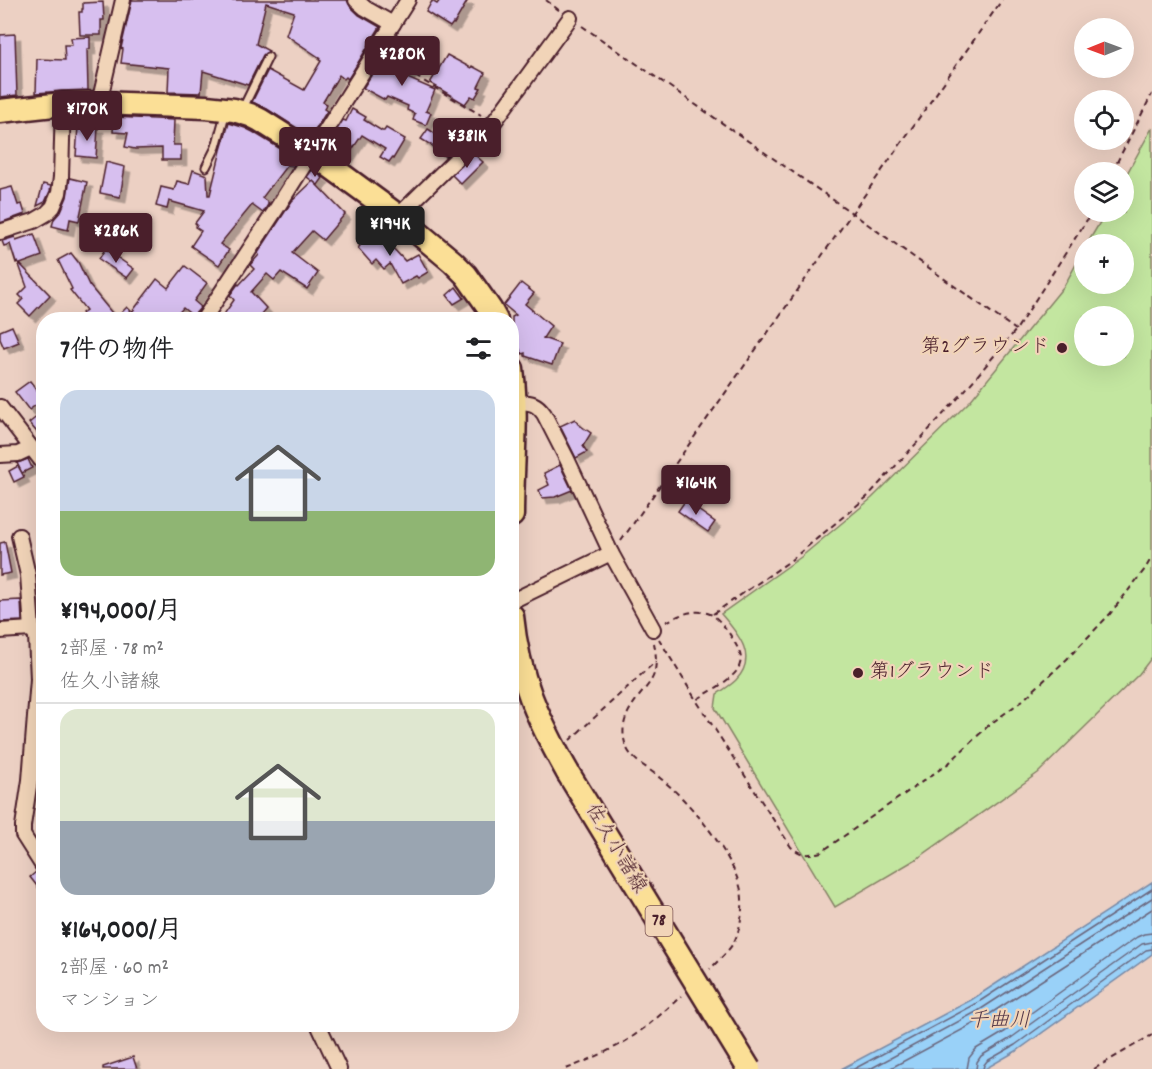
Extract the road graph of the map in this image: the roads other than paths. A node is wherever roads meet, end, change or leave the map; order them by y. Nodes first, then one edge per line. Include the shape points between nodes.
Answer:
1 (123, 0) edge
2 (356, 0) edge
3 (408, 0) edge
4 (570, 18) road end
5 (393, 24) junction
6 (268, 57) dead end
7 (99, 103) junction
8 (63, 104) junction
9 (234, 110) junction
10 (0, 111) edge
11 (312, 153) junction
12 (206, 167) dead end
13 (398, 216) junction
14 (0, 232) edge
15 (208, 312) edge
16 (491, 312) edge
17 (519, 402) edge
18 (0, 407) edge
19 (25, 451) junction
20 (0, 455) edge
21 (36, 459) edge
22 (0, 468) edge
23 (18, 536) dead end
24 (611, 553) junction
25 (519, 598) edge
26 (36, 626) edge
27 (653, 629) road end
28 (0, 631) edge
29 (36, 632) edge
30 (519, 661) edge
31 (36, 704) edge
32 (36, 855) edge
33 (322, 1032) edge
34 (339, 1069) edge
35 (749, 1069) edge

1 - 7 street
2 - 5 street
3 - 5 street
4 - 13 street via 494,122
5 - 11 street
6 - 9 lane
7 - 8 main road
7 - 9 main road
8 - 10 main road
8 - 14 street via 61,177 53,207 34,221
9 - 11 main road via 260,120
9 - 12 lane
11 - 13 main road
11 - 15 street
13 - 16 main road via 466,275
17 - 24 street via 533,403 543,414
18 - 19 street
19 - 20 street
19 - 21 street
19 - 22 street
23 - 26 street
24 - 25 street
24 - 27 street
28 - 29 street
30 - 35 main road, 佐久小諸線 / 78, bridge via 536,710 568,773
31 - 32 street via 23,826
33 - 34 street

